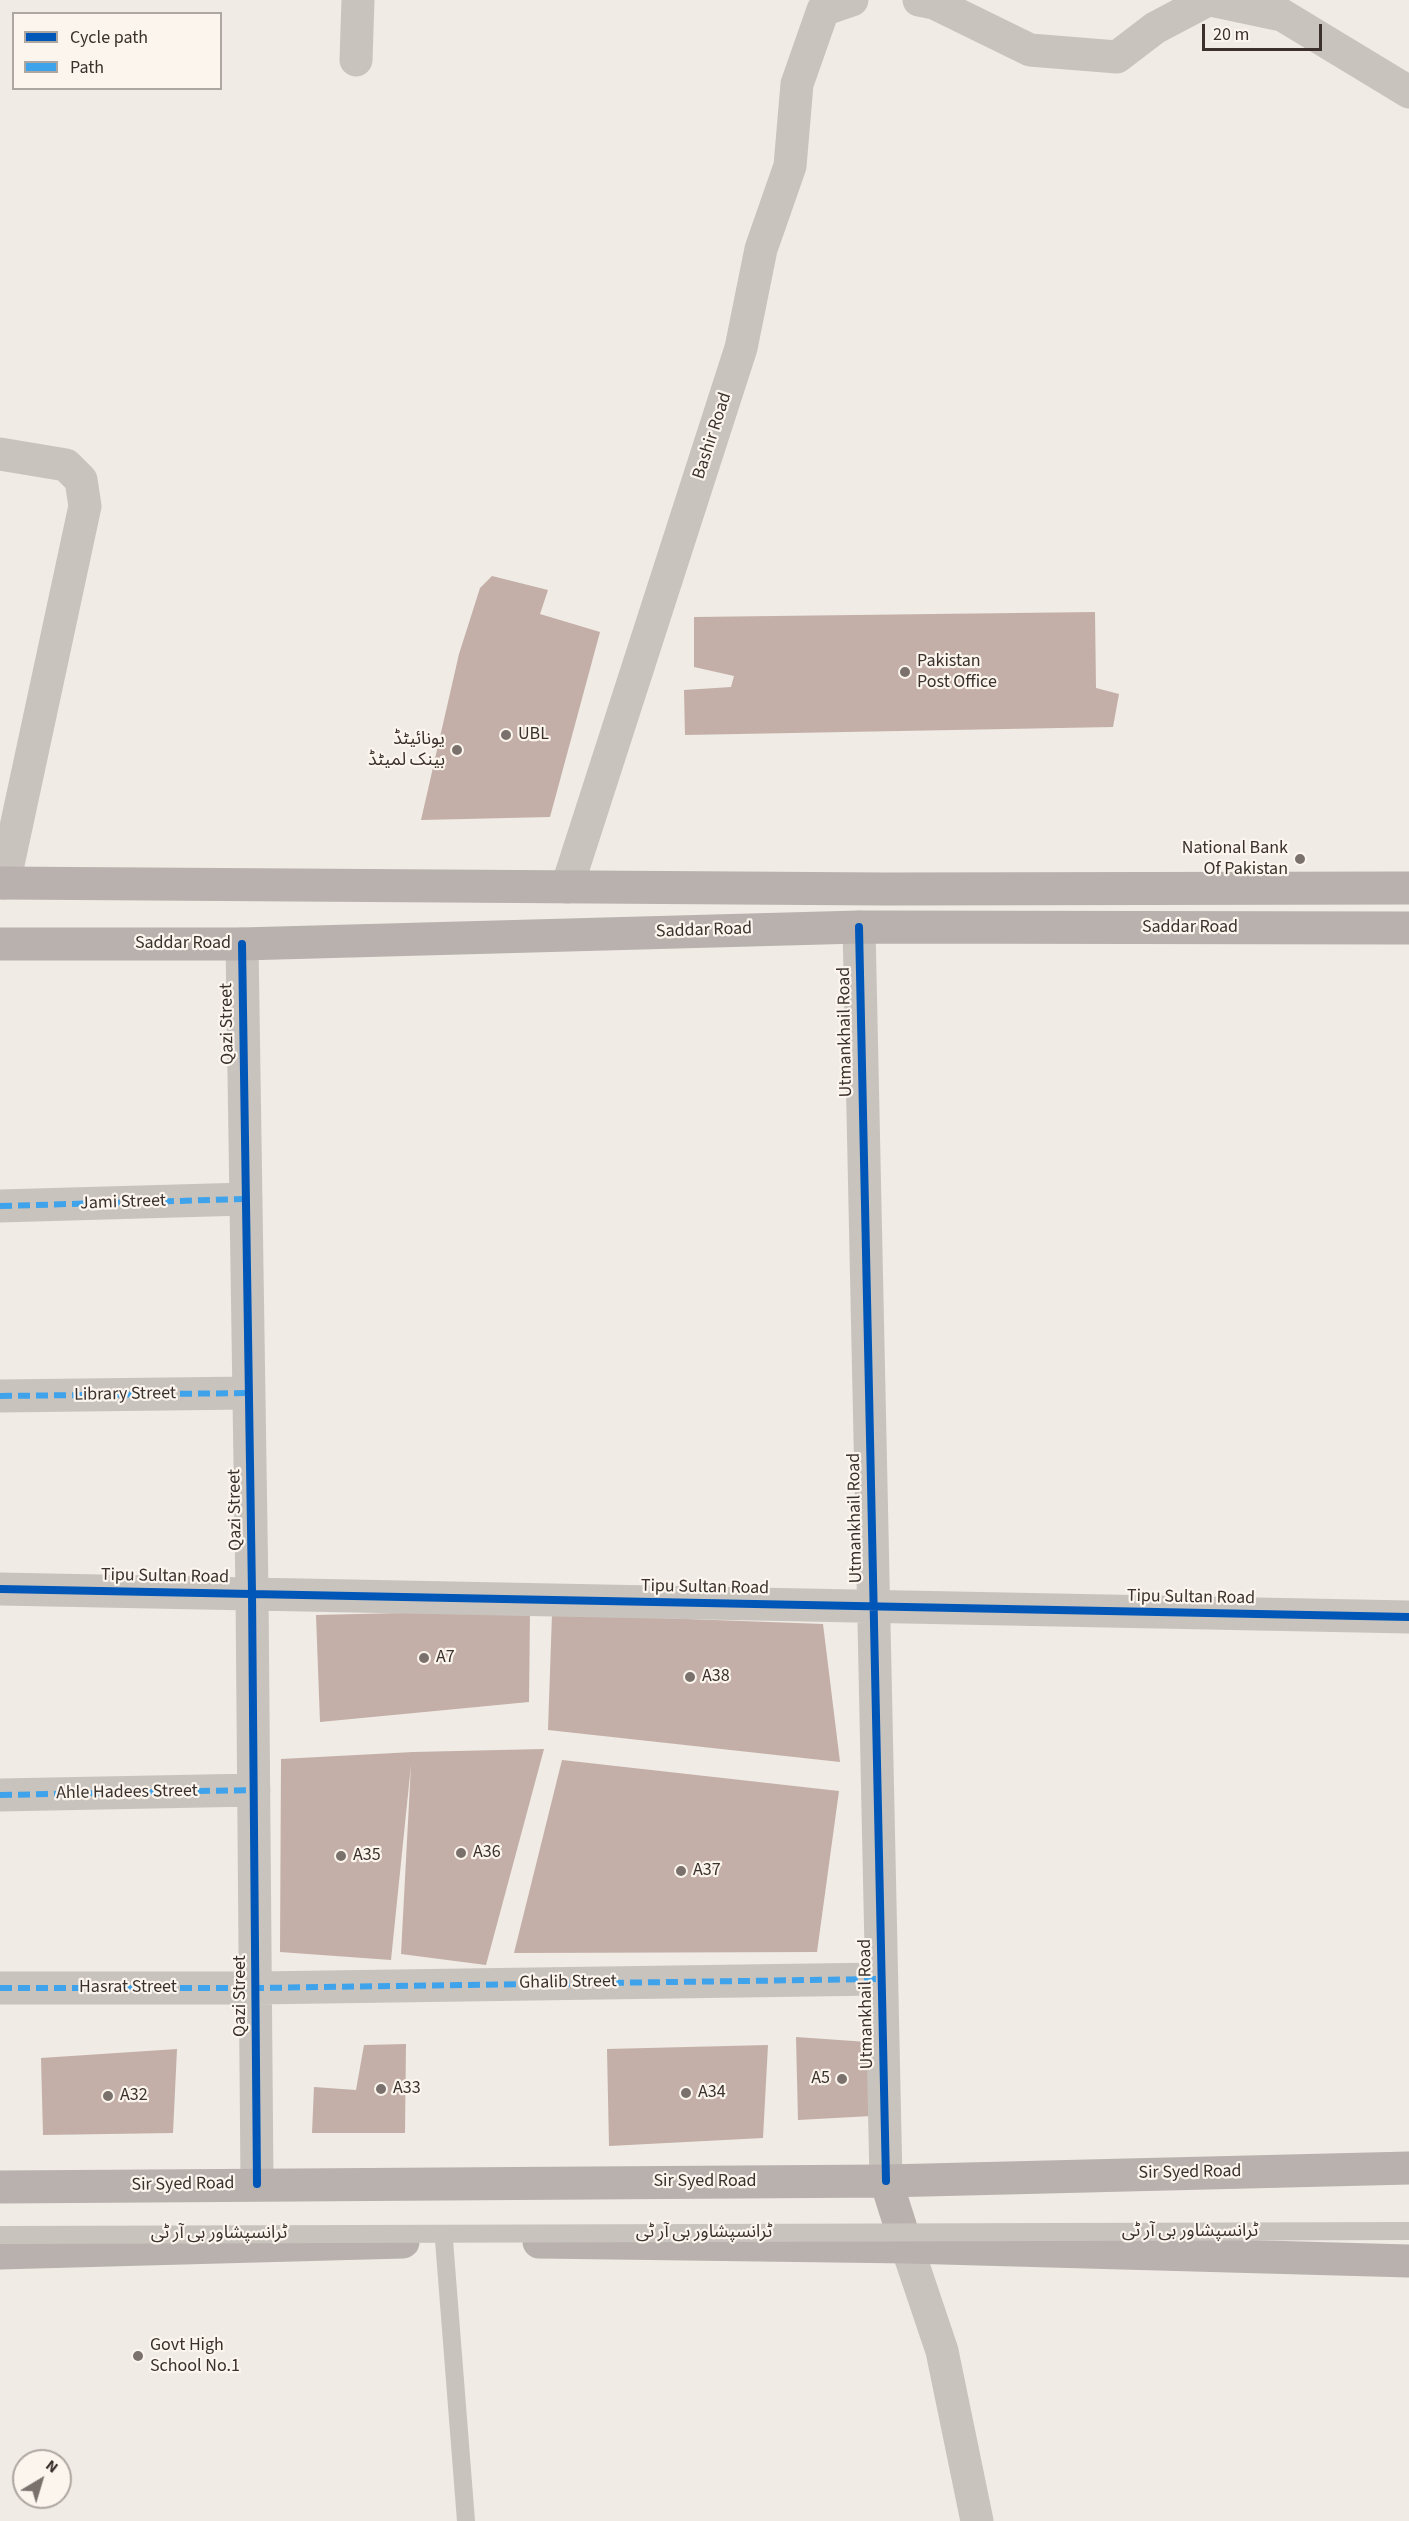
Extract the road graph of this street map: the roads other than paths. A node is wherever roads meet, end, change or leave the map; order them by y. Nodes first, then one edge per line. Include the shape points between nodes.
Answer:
1 (358, 0) edge
2 (852, 0) edge
3 (919, 0) edge
4 (1210, 0) edge
5 (356, 60) dead end
6 (1409, 92) edge
7 (0, 454) edge
8 (2, 883) edge
9 (567, 886) junction
10 (1409, 888) edge
11 (859, 927) junction
12 (1409, 928) edge
13 (242, 944) junction
14 (0, 945) edge
15 (246, 1199) junction
16 (0, 1206) edge
17 (249, 1393) junction
18 (0, 1396) edge
19 (0, 1588) edge
20 (252, 1593) junction
21 (873, 1607) junction
22 (1409, 1617) edge
23 (254, 1791) junction
24 (0, 1796) edge
25 (881, 1978) junction
26 (0, 1988) edge
27 (256, 1988) junction
28 (1409, 2168) edge
29 (885, 2181) junction
30 (257, 2184) junction
31 (0, 2187) edge
32 (1409, 2231) edge
33 (0, 2235) edge
34 (444, 2240) junction
35 (907, 2247) junction
36 (0, 2253) edge
37 (1409, 2261) edge
38 (466, 2521) edge
39 (977, 2521) edge

1 - 5 street
2 - 9 street, Bashir Road via 823,10 797,84 790,166 761,249 741,348
3 - 4 street via 934,3 1030,50 1117,57 1155,28
4 - 6 street via 1282,15
7 - 8 street via 66,465 81,480 85,506
8 - 9 main road
9 - 10 main road
11 - 12 main road, Saddar Road
11 - 13 main road, Saddar Road
11 - 21 street, Utmankhail Road
13 - 14 main road, Saddar Road
13 - 15 street, Qazi Street
15 - 16 street, Jami Street
15 - 17 street, Qazi Street
17 - 18 street, Library Street
17 - 20 street, Qazi Street
19 - 20 street, Tipu Sultan Road
20 - 21 street, Tipu Sultan Road
20 - 23 street, Qazi Street
21 - 22 street, Tipu Sultan Road
21 - 25 street, Utmankhail Road
23 - 24 street, Ahle Hadees Street
23 - 27 street, Qazi Street
25 - 27 street, Ghalib Street
25 - 29 street, Utmankhail Road
26 - 27 street, Hasrat Street
27 - 30 street, Qazi Street
28 - 29 main road, Sir Syed Road
29 - 30 main road, Sir Syed Road
29 - 35 main road
30 - 31 main road, Sir Syed Road
32 - 33 lane, ٹرانسپشاور بی آر ٹی, bridge
34 - 35 main road
34 - 36 main road
34 - 38 lane
35 - 37 main road
35 - 39 street via 942,2351

